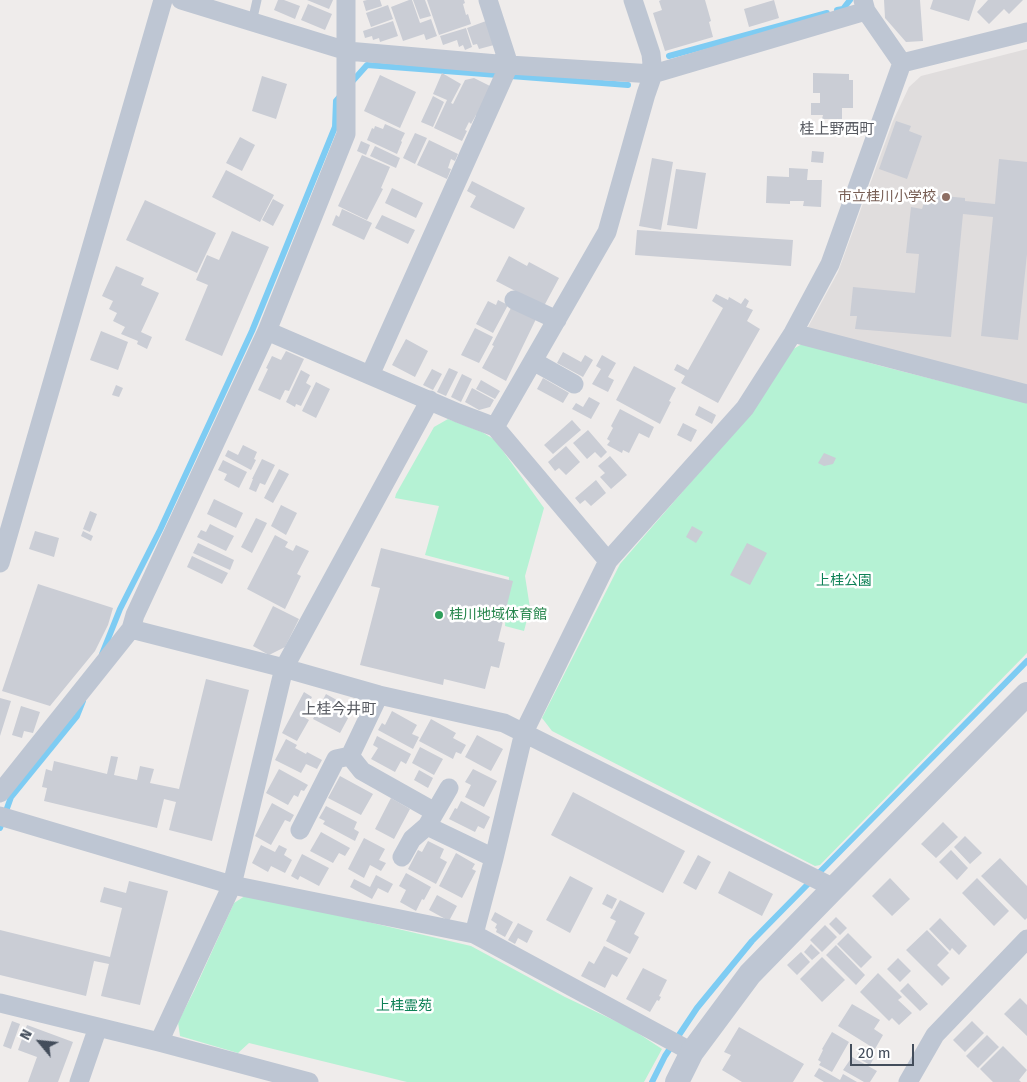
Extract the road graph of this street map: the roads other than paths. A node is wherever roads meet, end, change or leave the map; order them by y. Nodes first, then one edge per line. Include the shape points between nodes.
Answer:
1 (162, 0) edge
2 (181, 0) edge
3 (257, 0) edge
4 (346, 0) edge
5 (488, 0) edge
6 (633, 0) edge
7 (865, 6) edge
8 (252, 22) junction
9 (1027, 32) edge
10 (347, 51) junction
11 (902, 63) junction
12 (509, 65) junction
13 (653, 74) junction
14 (514, 300) dead end
15 (557, 320) junction
16 (267, 331) junction
17 (793, 333) junction
18 (533, 362) junction
19 (370, 375) junction
20 (574, 384) dead end
21 (1027, 394) edge
22 (430, 400) junction
23 (495, 427) junction
24 (608, 561) junction
25 (0, 563) edge
26 (131, 629) junction
27 (284, 668) junction
28 (1027, 694) edge
29 (379, 695) junction
30 (524, 732) junction
31 (350, 756) junction
32 (450, 788) dead end
33 (0, 793) edge
34 (0, 816) edge
35 (431, 819) junction
36 (300, 830) dead end
37 (402, 857) dead end
38 (494, 858) junction
39 (232, 884) junction
40 (829, 885) junction
41 (474, 934) junction
42 (1027, 939) edge
43 (0, 1003) edge
44 (98, 1027) junction
45 (159, 1042) junction
46 (681, 1047) junction
47 (79, 1082) edge
48 (309, 1082) edge
49 (677, 1082) edge
50 (908, 1082) edge

1 - 25 street
2 - 8 street
3 - 8 lane
4 - 10 street
5 - 12 street
6 - 13 street via 651,54
7 - 11 street
7 - 13 street
8 - 10 street
9 - 11 street
10 - 12 street
10 - 16 street via 346,134
11 - 17 street via 830,264
12 - 13 street
12 - 19 street
13 - 15 street via 607,232
14 - 15 street
15 - 18 street
16 - 19 street
16 - 26 street
17 - 21 street
17 - 24 street via 744,408
18 - 20 street
18 - 23 street
19 - 22 street
22 - 23 street
22 - 27 street
23 - 24 street
24 - 30 street
26 - 27 street
26 - 33 street
27 - 29 street
27 - 39 street
28 - 40 street
29 - 30 street via 504,723
29 - 31 street
30 - 38 street
30 - 40 street
31 - 35 street via 362,771
31 - 36 street via 336,759
32 - 35 street
34 - 39 street
35 - 37 street via 412,839
35 - 38 street
38 - 41 street
39 - 41 street
39 - 45 street
40 - 46 street
41 - 46 street
42 - 50 street via 935,1035
43 - 44 street
44 - 45 street
44 - 47 street
45 - 48 street
46 - 49 street

